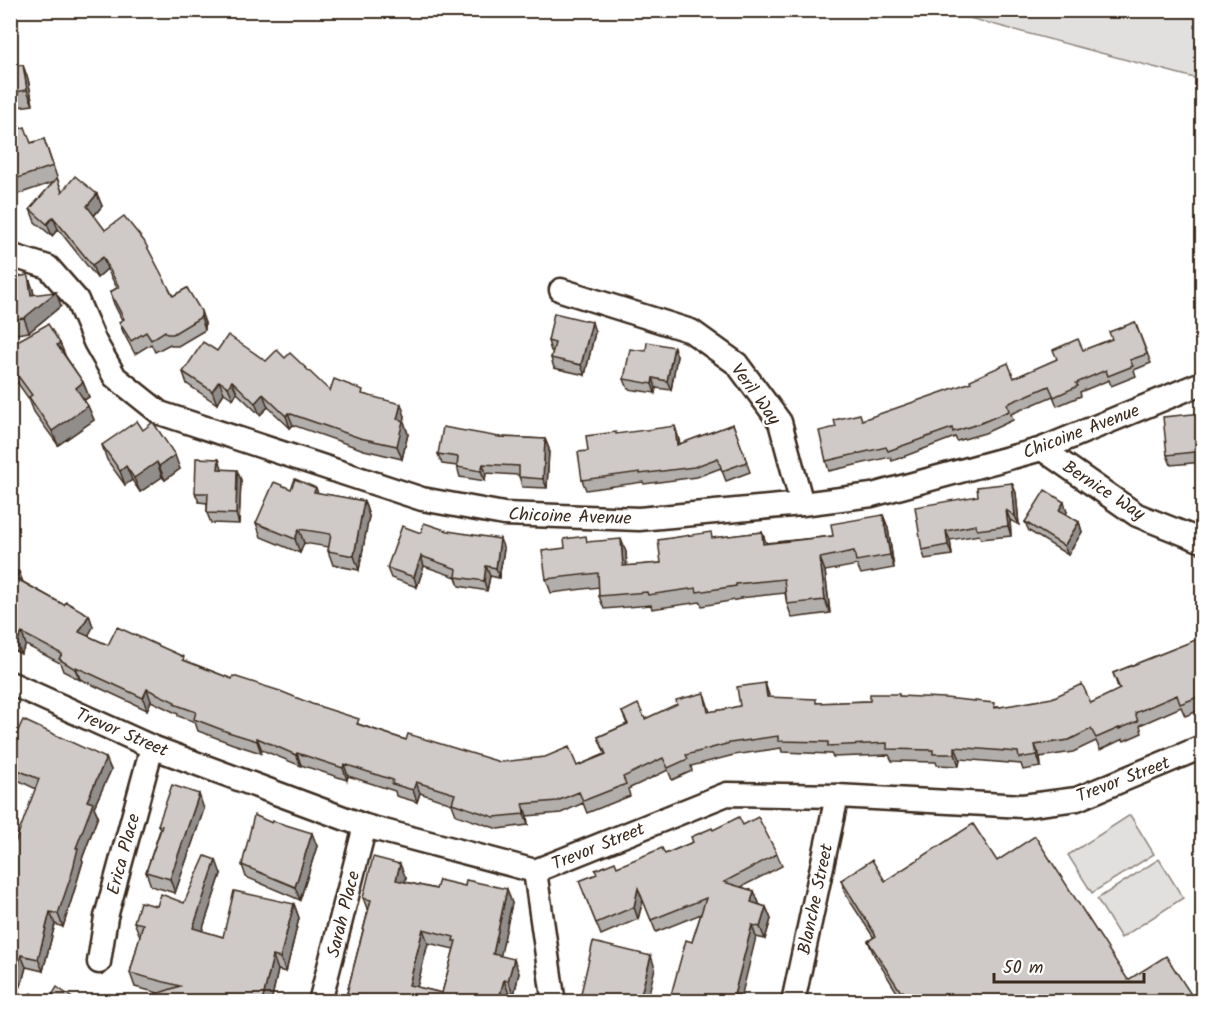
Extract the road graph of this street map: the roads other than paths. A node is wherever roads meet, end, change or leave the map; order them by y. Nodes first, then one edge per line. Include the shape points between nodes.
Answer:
1 (10, 255) edge
2 (561, 290) dead end
3 (1203, 383) edge
4 (1042, 449) junction
5 (802, 504) junction
6 (1203, 541) edge
7 (10, 683) edge
8 (152, 747) junction
9 (1203, 747) edge
10 (837, 796) junction
11 (365, 826) junction
12 (536, 871) junction
13 (99, 962) dead end
14 (320, 1002) edge
15 (552, 1002) edge
16 (793, 1002) edge

1 - 5 street, Chicoine Avenue via 48,267 77,300 115,377 160,413 422,499 504,514 639,519
2 - 5 street, Veril Way via 691,331 737,364 780,422
3 - 4 street, Chicoine Avenue
4 - 5 street, Chicoine Avenue via 872,495
4 - 6 street, Bernice Way via 1137,515
7 - 8 street, Trevor Street
8 - 11 street, Trevor Street
8 - 13 street, Erica Place via 106,917
9 - 10 street, Trevor Street via 1077,799 1023,806
10 - 12 street, Trevor Street via 727,794
10 - 16 street, Blanche Street
11 - 12 street, Trevor Street
11 - 14 street, Sarah Place
12 - 15 street

